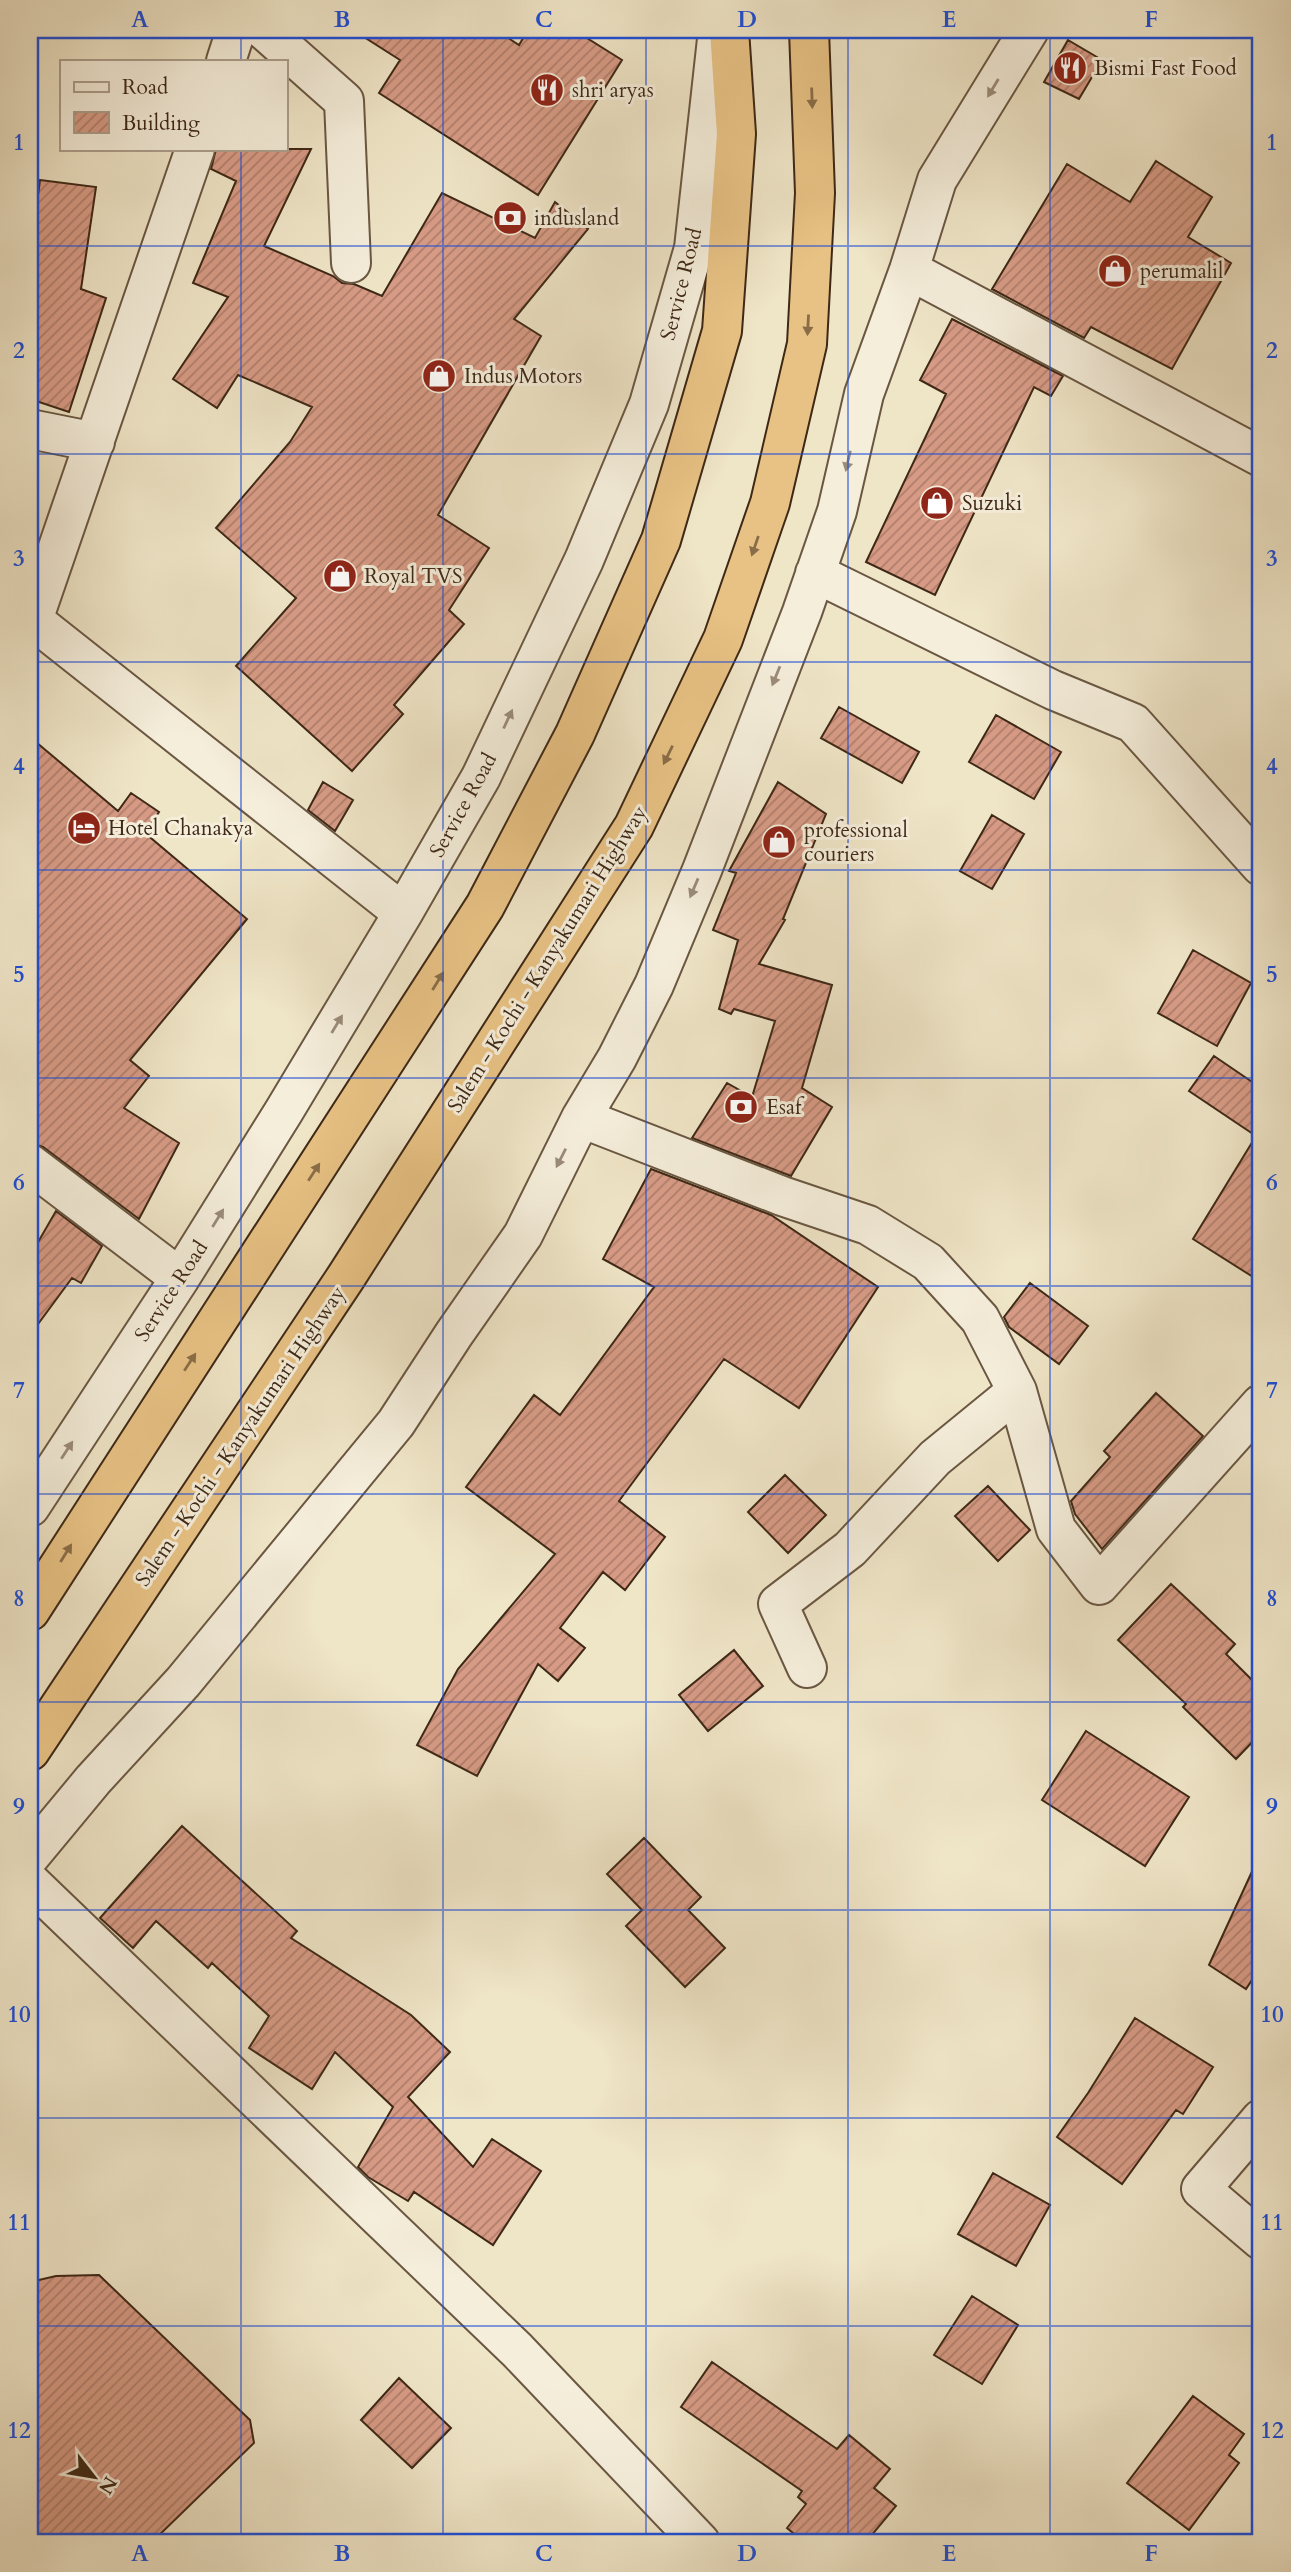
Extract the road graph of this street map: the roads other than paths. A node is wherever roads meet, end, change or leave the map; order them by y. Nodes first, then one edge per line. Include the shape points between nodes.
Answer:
1 (236, 30) edge
2 (264, 30) edge
3 (719, 30) edge
4 (729, 30) edge
5 (809, 30) edge
6 (1029, 30) edge
7 (226, 60) edge
8 (195, 150) edge
9 (351, 263) dead end
10 (909, 270) junction
11 (30, 429) edge
12 (94, 442) junction
13 (1261, 457) edge
14 (815, 573) junction
15 (1261, 866) edge
16 (403, 914) junction
17 (581, 1118) junction
18 (30, 1164) edge
19 (180, 1278) junction
20 (1017, 1391) junction
21 (1261, 1404) edge
22 (30, 1507) edge
23 (30, 1611) edge
24 (807, 1668) dead end
25 (30, 1751) edge
26 (30, 1856) edge
27 (30, 1882) edge
28 (1261, 2119) edge
29 (1261, 2240) edge
30 (700, 2542) edge

1 - 7 street
2 - 9 street via 344,101
16 -> 3 street, Service Road via 481,777 584,560 649,404 694,248
23 -> 4 highway via 485,906 575,734 655,552 722,331 736,134
5 -> 25 highway, Salem - Kochi - Kanyakumari Highway via 815,192 807,344 770,503 723,639 627,838 346,1277
6 -> 10 street via 937,180
8 - 12 street
10 - 13 street
10 -> 14 street via 864,394 837,511
11 - 12 street
12 - 16 street via 33,620
14 - 15 street via 1053,690 1133,723
14 -> 17 street via 654,985
19 -> 16 street, Service Road
17 - 20 street via 868,1226 928,1262 980,1319
17 -> 26 street via 523,1235 396,1423 183,1682
18 - 19 street
22 -> 19 street, Service Road
20 - 21 street via 1056,1529 1099,1585
20 - 24 street via 935,1458 850,1549 778,1604
27 - 30 street via 517,2350
28 - 29 street via 1201,2189

